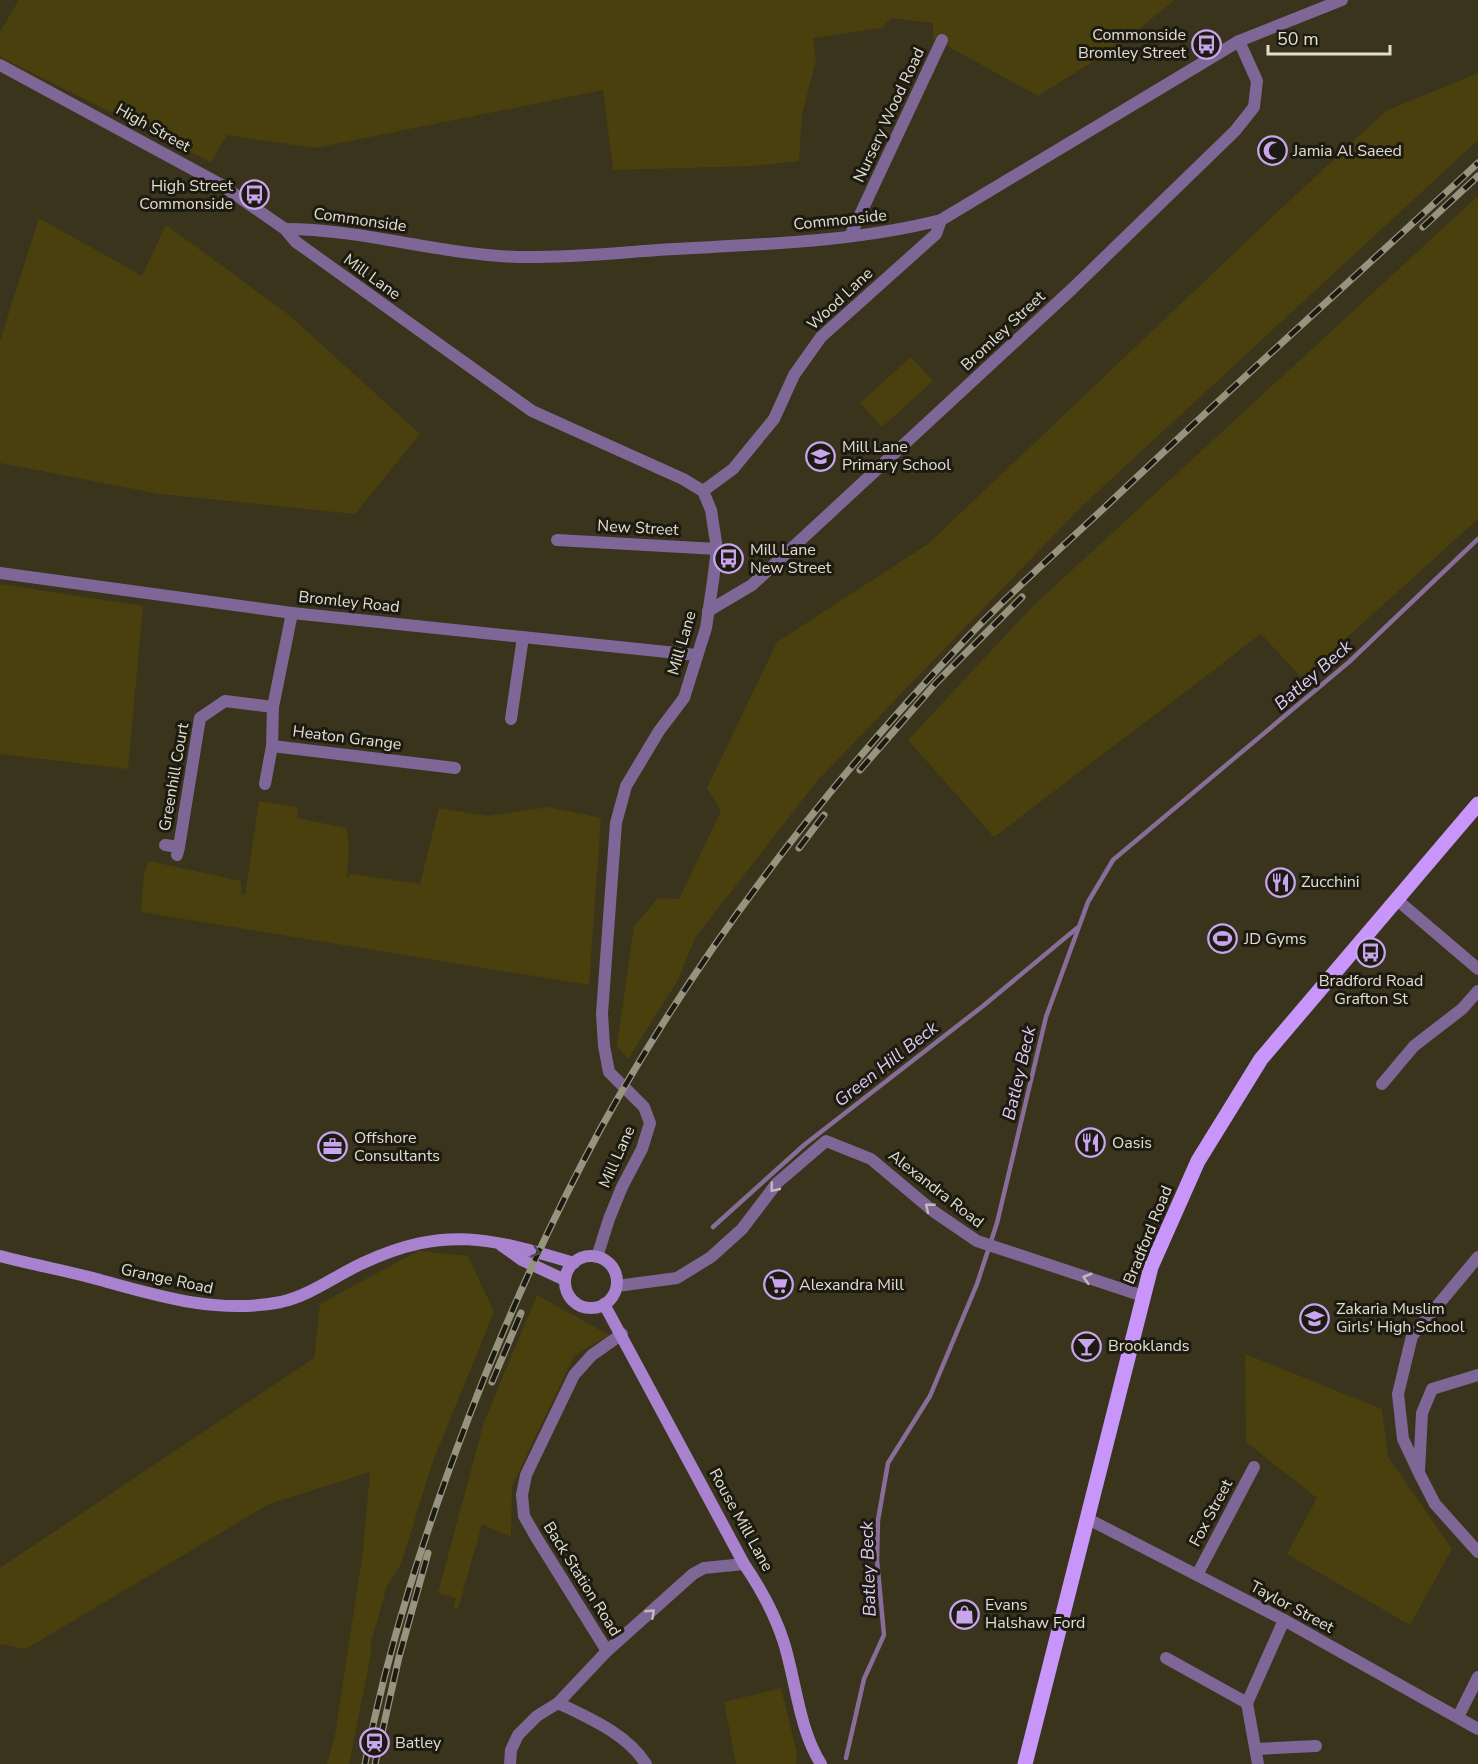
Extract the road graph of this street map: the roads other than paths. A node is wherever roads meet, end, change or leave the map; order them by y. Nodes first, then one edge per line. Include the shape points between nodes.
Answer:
1 (1342, 0) edge
2 (942, 40) dead end
3 (1239, 41) junction
4 (0, 65) edge
5 (941, 220) junction
6 (285, 229) junction
7 (850, 236) junction
8 (703, 491) junction
9 (557, 540) dead end
10 (717, 549) junction
11 (0, 573) edge
12 (708, 611) junction
13 (292, 613) junction
14 (523, 637) junction
15 (696, 655) junction
16 (273, 707) junction
17 (511, 719) dead end
18 (272, 746) junction
19 (456, 768) dead end
20 (265, 784) dead end
21 (1478, 804) edge
22 (165, 845) dead end
23 (1396, 899) junction
24 (1478, 969) edge
25 (1478, 991) edge
26 (1382, 1084) dead end
27 (497, 1243) junction
28 (0, 1256) edge
29 (597, 1257) junction
30 (1478, 1257) edge
31 (574, 1263) junction
32 (566, 1280) junction
33 (617, 1286) junction
34 (1143, 1296) junction
35 (604, 1304) junction
36 (622, 1334) junction
37 (1478, 1375) edge
38 (1254, 1467) dead end
39 (1419, 1473) junction
40 (1088, 1519) junction
41 (1478, 1552) edge
42 (744, 1564) junction
43 (1197, 1575) junction
44 (1284, 1620) junction
45 (607, 1652) junction
46 (1167, 1659) dead end
47 (1478, 1677) edge
48 (558, 1703) junction
49 (1247, 1703) junction
50 (1458, 1717) junction
51 (1478, 1729) edge
52 (1316, 1746) dead end
53 (1257, 1749) junction
54 (510, 1764) edge
55 (646, 1764) edge
56 (821, 1764) edge
57 (1025, 1764) edge
58 (1258, 1764) edge

1 - 3 street, Commonside
2 - 7 street, Nursery Wood Road
3 - 5 street, Commonside
3 - 12 street, Bromley Street via 1257,81 1254,107 1235,131 1072,289 752,585
4 - 6 street, High Street via 220,184
5 - 7 street, Commonside
5 - 8 street, Wood Lane via 936,234 821,337 794,375 774,419 733,470
6 - 7 street, Commonside via 316,229 519,257 823,241
6 - 8 street, Mill Lane via 296,242 532,411
8 - 10 street, Mill Lane via 711,510
9 - 10 street, New Street
10 - 12 street, Mill Lane
11 - 13 street, Bromley Road
12 - 15 street, Mill Lane
13 - 14 street, Bromley Road
13 - 16 street
14 - 15 street, Bromley Road
14 - 17 street
15 - 29 street, Mill Lane via 684,698 626,786 616,823 602,1013 604,1046 609,1072 644,1107 650,1123
16 - 18 street
16 - 22 street, Greenhill Court via 225,701 200,718 178,851
18 - 19 street, Heaton Grange
18 - 20 street, Heaton Grange
21 - 23 main road, Bradford Road
23 - 24 street
23 - 34 main road, Bradford Road via 1251,1074 1198,1161 1151,1267
25 - 26 street via 1462,1010 1414,1047
27 - 28 main road, Grange Road via 462,1237 421,1241 362,1263 322,1287 281,1302 220,1307 161,1297
27 -> 31 main road, Grange Road
27 - 32 main road, Grange Road via 522,1260
29 - 31 main road
29 - 33 main road via 610,1264
30 - 39 street via 1412,1336 1398,1394 1403,1439
31 - 32 main road
32 - 35 main road via 569,1296 581,1306
34 -> 33 street, Alexandra Road via 977,1241 871,1159 826,1141 777,1183 742,1229 711,1257 677,1278
33 - 35 main road
34 - 40 main road, Bradford Road
35 - 36 main road, Rouse Mill Lane
36 - 42 main road, Rouse Mill Lane
36 - 45 street, Back Station Road via 586,1359 574,1375 530,1465 522,1495 524,1516
37 - 39 street via 1432,1389 1422,1413
38 - 43 street, Fox Street
39 - 41 street via 1435,1504
40 - 43 street, Taylor Street
40 - 57 main road, Bradford Road
45 -> 42 street via 693,1574 704,1568
42 - 56 main road, Rouse Mill Lane via 767,1598 784,1642 805,1724
43 - 44 street, Taylor Street
44 - 49 street
44 - 50 street, Taylor Street
45 - 48 street, Back Station Road
46 - 49 street
47 - 50 street
48 - 54 street, Back Station Road via 518,1734
48 - 55 street via 605,1726 642,1756
49 - 53 street
50 - 51 street, Taylor Street
52 - 53 street
53 - 58 street

